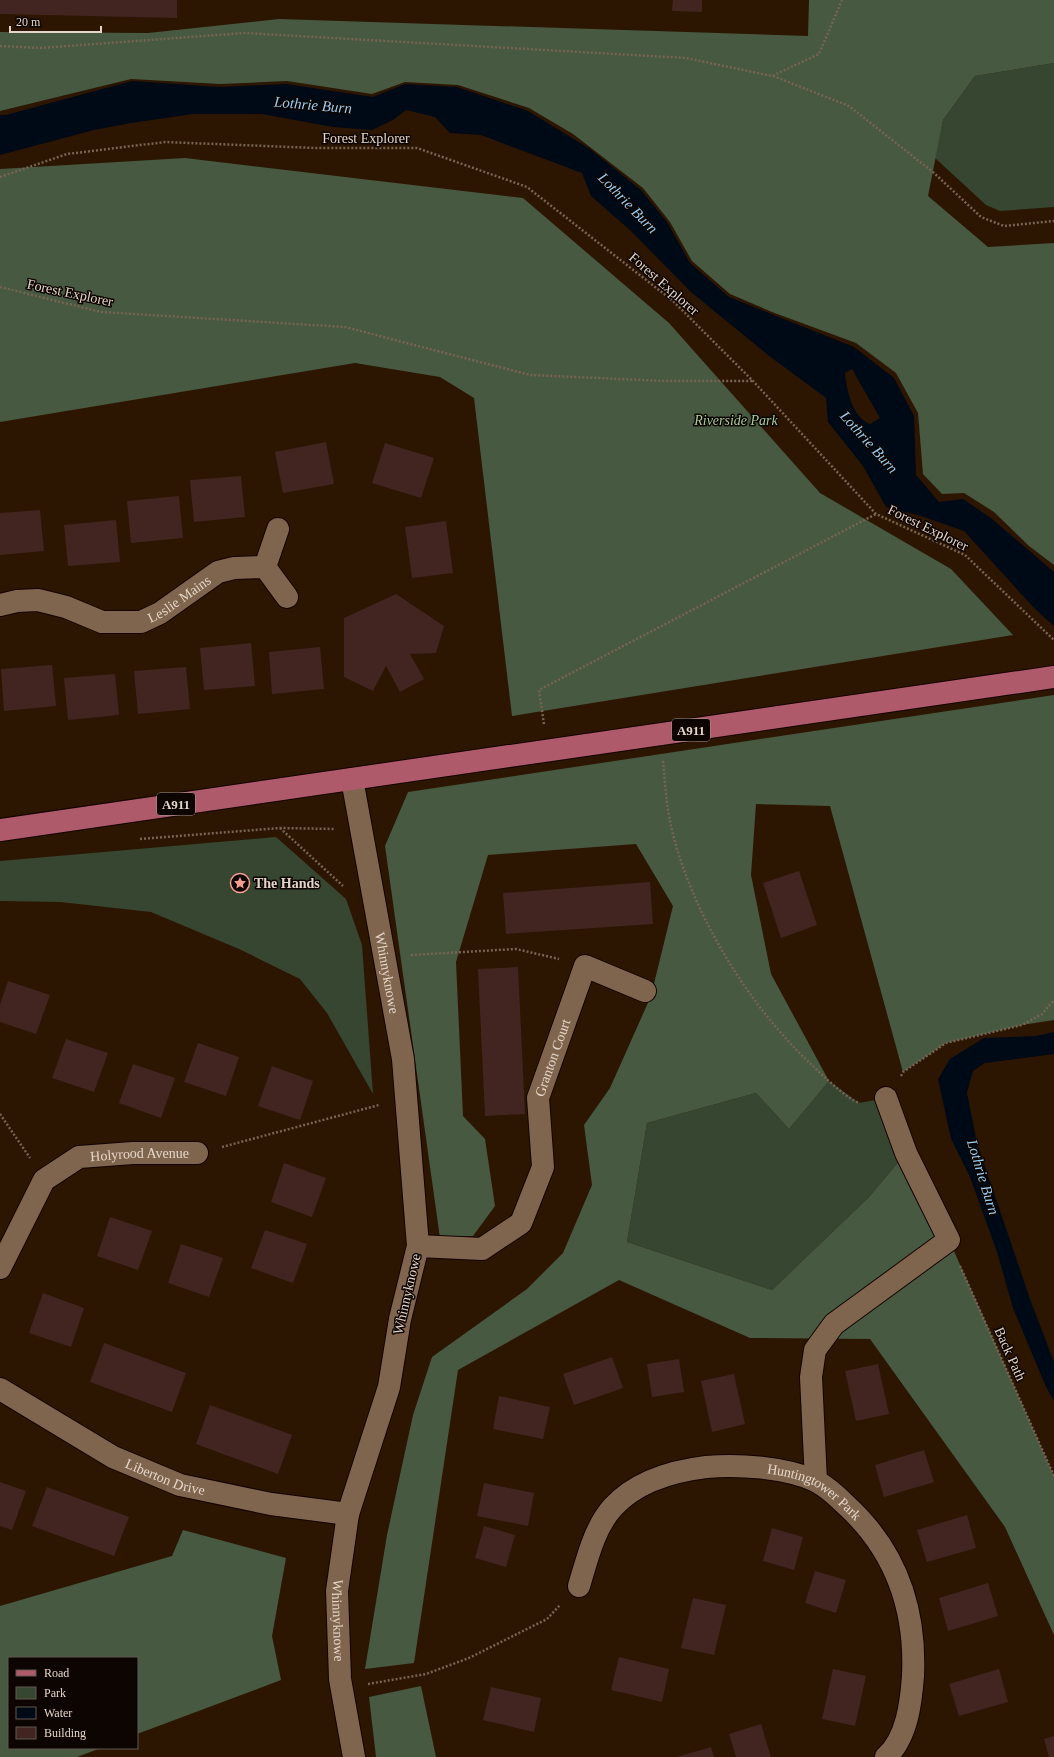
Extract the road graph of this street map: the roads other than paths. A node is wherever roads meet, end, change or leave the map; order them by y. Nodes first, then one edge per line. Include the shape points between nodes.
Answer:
1 (278, 529) dead end
2 (265, 567) junction
3 (287, 597) dead end
4 (0, 605) edge
5 (1054, 677) edge
6 (352, 779) junction
7 (0, 830) edge
8 (644, 991) dead end
9 (886, 1098) road end
10 (197, 1153) road end
11 (418, 1246) junction
12 (0, 1268) edge
13 (0, 1389) edge
14 (816, 1481) junction
15 (348, 1514) junction
16 (579, 1586) road end
17 (892, 1755) edge
18 (354, 1757) edge

1 - 2 street
2 - 3 street
2 - 4 street, Leslie Mains via 234,568 218,572 160,613 141,622 102,622 66,607 38,600
5 - 6 main road, A911
6 - 7 main road, A911
6 - 11 street, Whinnyknowe via 403,1059
8 - 11 street, Granton Court via 585,966 538,1098 543,1168 521,1223 482,1248
9 - 14 street via 906,1153 949,1240 834,1324 815,1350 811,1377
10 - 12 street, Holyrood Avenue via 133,1153 79,1157 44,1180
11 - 15 street, Whinnyknowe via 400,1319 389,1387
13 - 15 street, Liberton Drive via 114,1457 180,1485 271,1504
14 - 16 street, Huntingtower Park via 757,1467 719,1466 686,1470 660,1478 632,1491 613,1507 599,1528
14 - 17 street, Huntingtower Park via 860,1517 883,1547 904,1590 911,1627 912,1695 905,1726
15 - 18 street, Whinnyknowe via 337,1591 341,1688

